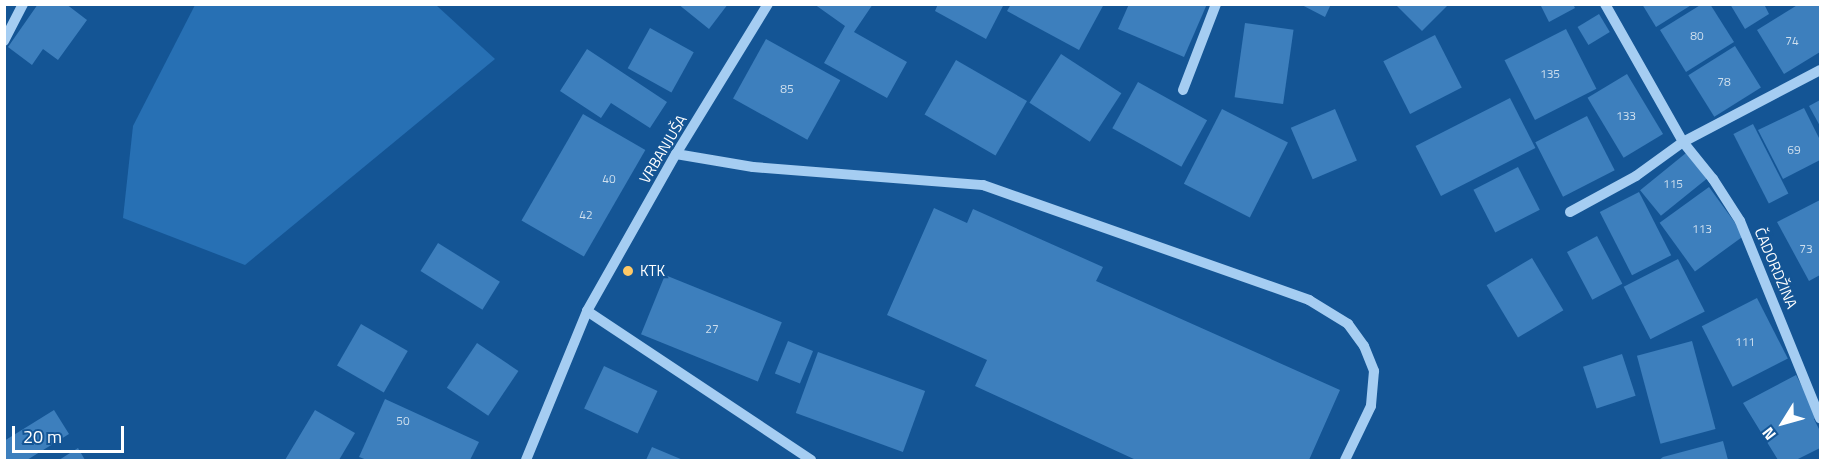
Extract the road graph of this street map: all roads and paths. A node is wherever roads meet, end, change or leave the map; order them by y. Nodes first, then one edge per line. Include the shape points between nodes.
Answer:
1 (23, 4) edge
2 (768, 4) edge
3 (1216, 4) edge
4 (1605, 4) edge
5 (4, 41) edge
6 (1821, 70) edge
7 (1183, 90) dead end
8 (1683, 142) junction
9 (676, 154) junction
10 (1570, 212) dead end
11 (587, 311) junction
12 (1821, 418) edge
13 (526, 460) edge
14 (812, 460) edge
15 (1345, 460) edge

1 - 5 street
2 - 9 street, VRBANJUŠA
3 - 7 street
4 - 8 street, ČADORDŽINA
6 - 8 street
8 - 10 street via 1636,176
8 - 12 street, ČADORDŽINA via 1740,221
9 - 11 street, VRBANJUŠA
9 - 15 street via 753,166 983,185 1309,300 1348,324 1364,346 1374,372 1371,406
11 - 13 street, VRBANJUŠA
11 - 14 street

